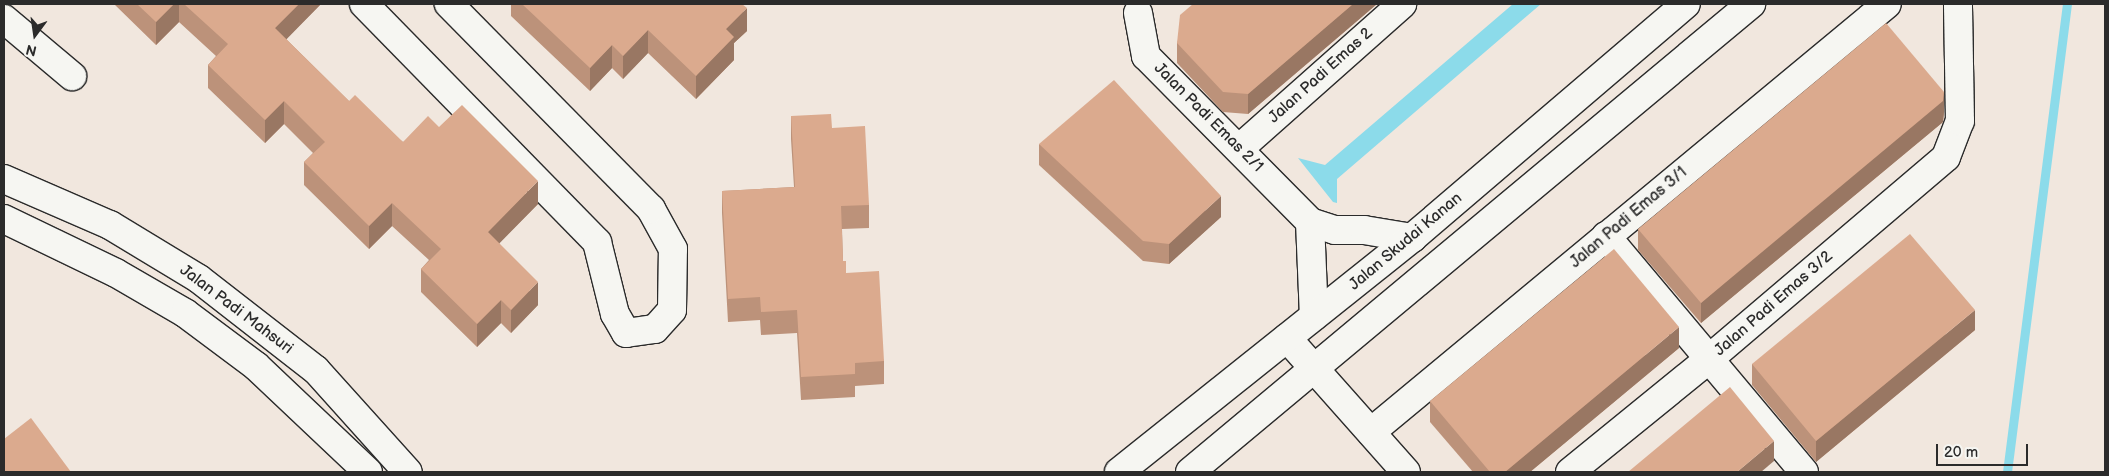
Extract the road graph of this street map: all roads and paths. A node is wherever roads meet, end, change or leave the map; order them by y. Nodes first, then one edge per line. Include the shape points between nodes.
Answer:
1 (364, 4) edge
2 (448, 4) edge
3 (1402, 4) edge
4 (1686, 4) edge
5 (1751, 4) edge
6 (1887, 4) edge
7 (1958, 4) edge
8 (1135, 7) edge
9 (4, 19) edge
10 (72, 76) dead end
11 (1240, 148) junction
12 (4, 179) edge
13 (4, 218) edge
14 (1310, 222) junction
15 (1606, 236) junction
16 (1412, 238) junction
17 (1314, 316) junction
18 (1287, 338) junction
19 (1709, 359) junction
20 (1314, 368) junction
21 (1371, 432) junction
22 (368, 472) edge
23 (408, 472) edge
24 (1120, 472) edge
25 (1190, 472) edge
26 (1406, 472) edge
27 (1570, 472) edge
28 (1804, 472) edge

1 - 2 street via 597,242 615,314 626,333 655,329 672,310 673,249 651,209
3 - 11 street, Jalan Padi Emas 2
4 - 16 street, Jalan Skudai Kanan
5 - 20 street
6 - 15 street, Jalan Padi Emas 3/1
7 - 19 street, Jalan Padi Emas 3/2 via 1960,121 1946,157
8 - 11 street, Jalan Padi Emas 2/1 via 1146,56
9 - 10 street
11 - 14 street, Jalan Padi Emas 2/1
12 - 23 street, Jalan Padi Mahsuri via 110,225 199,279 316,370
13 - 22 street, Jalan Padi Mahsuri via 116,273 185,313 256,366
14 - 16 street, Jalan Padi Emas 2/1 via 1335,230 1364,230
14 - 17 street
15 - 19 street
15 - 21 street, Jalan Padi Emas 3/1
16 - 17 street, Jalan Skudai Kanan
17 - 18 street, Jalan Skudai Kanan
18 - 20 street
18 - 24 street, Jalan Skudai Kanan
19 - 27 street, Jalan Padi Emas 3/2
19 - 28 street
20 - 21 street
20 - 25 street
21 - 26 street

